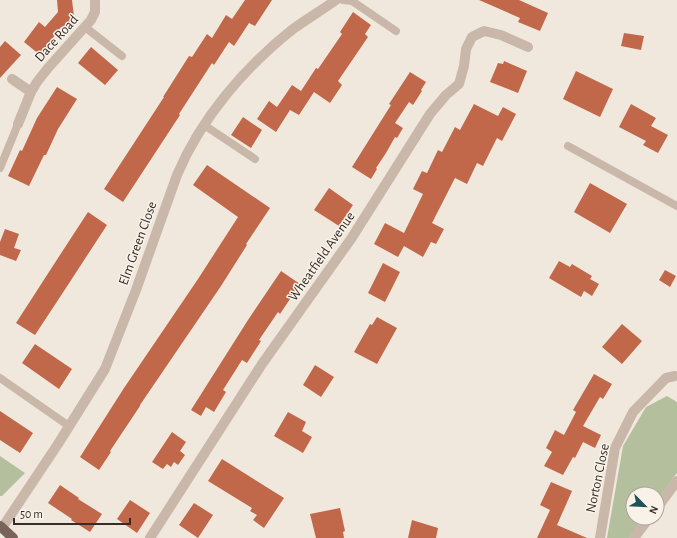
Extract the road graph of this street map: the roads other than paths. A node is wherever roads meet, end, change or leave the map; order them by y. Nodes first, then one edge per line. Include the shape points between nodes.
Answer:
1 (95, 0) edge
2 (336, 0) edge
3 (343, 0) edge
4 (85, 27) junction
5 (396, 31) dead end
6 (528, 47) dead end
7 (122, 56) dead end
8 (12, 80) dead end
9 (31, 92) junction
10 (18, 124) joint
11 (204, 125) junction
12 (568, 146) dead end
13 (255, 159) dead end
14 (0, 168) edge
15 (677, 206) edge
16 (676, 376) edge
17 (0, 378) edge
18 (69, 426) junction
19 (677, 481) edge
20 (665, 497) edge
21 (643, 526) edge
22 (1, 527) edge
23 (13, 538) edge
24 (150, 538) edge
25 (600, 538) edge
26 (634, 538) edge

1 - 4 street, Dace Road via 95,12
2 - 11 street, Elm Green Close via 294,29 263,55 231,88
3 - 5 lane via 352,1
4 - 7 lane
4 - 9 street, Dace Road via 48,68
6 - 24 street, Wheatfield Avenue via 501,34 484,31 472,38 466,49 459,84 430,114 350,239 262,364
8 - 9 street
9 - 10 street, Dace Road
10 - 14 lane
11 - 13 lane
11 - 18 street, Elm Green Close via 184,156 105,369
12 - 15 lane
16 - 25 street, Norton Close via 666,378 633,412 615,448
17 - 18 lane
18 - 22 street, Elm Green Close
19 - 20 street
21 - 26 street
22 - 23 main road

